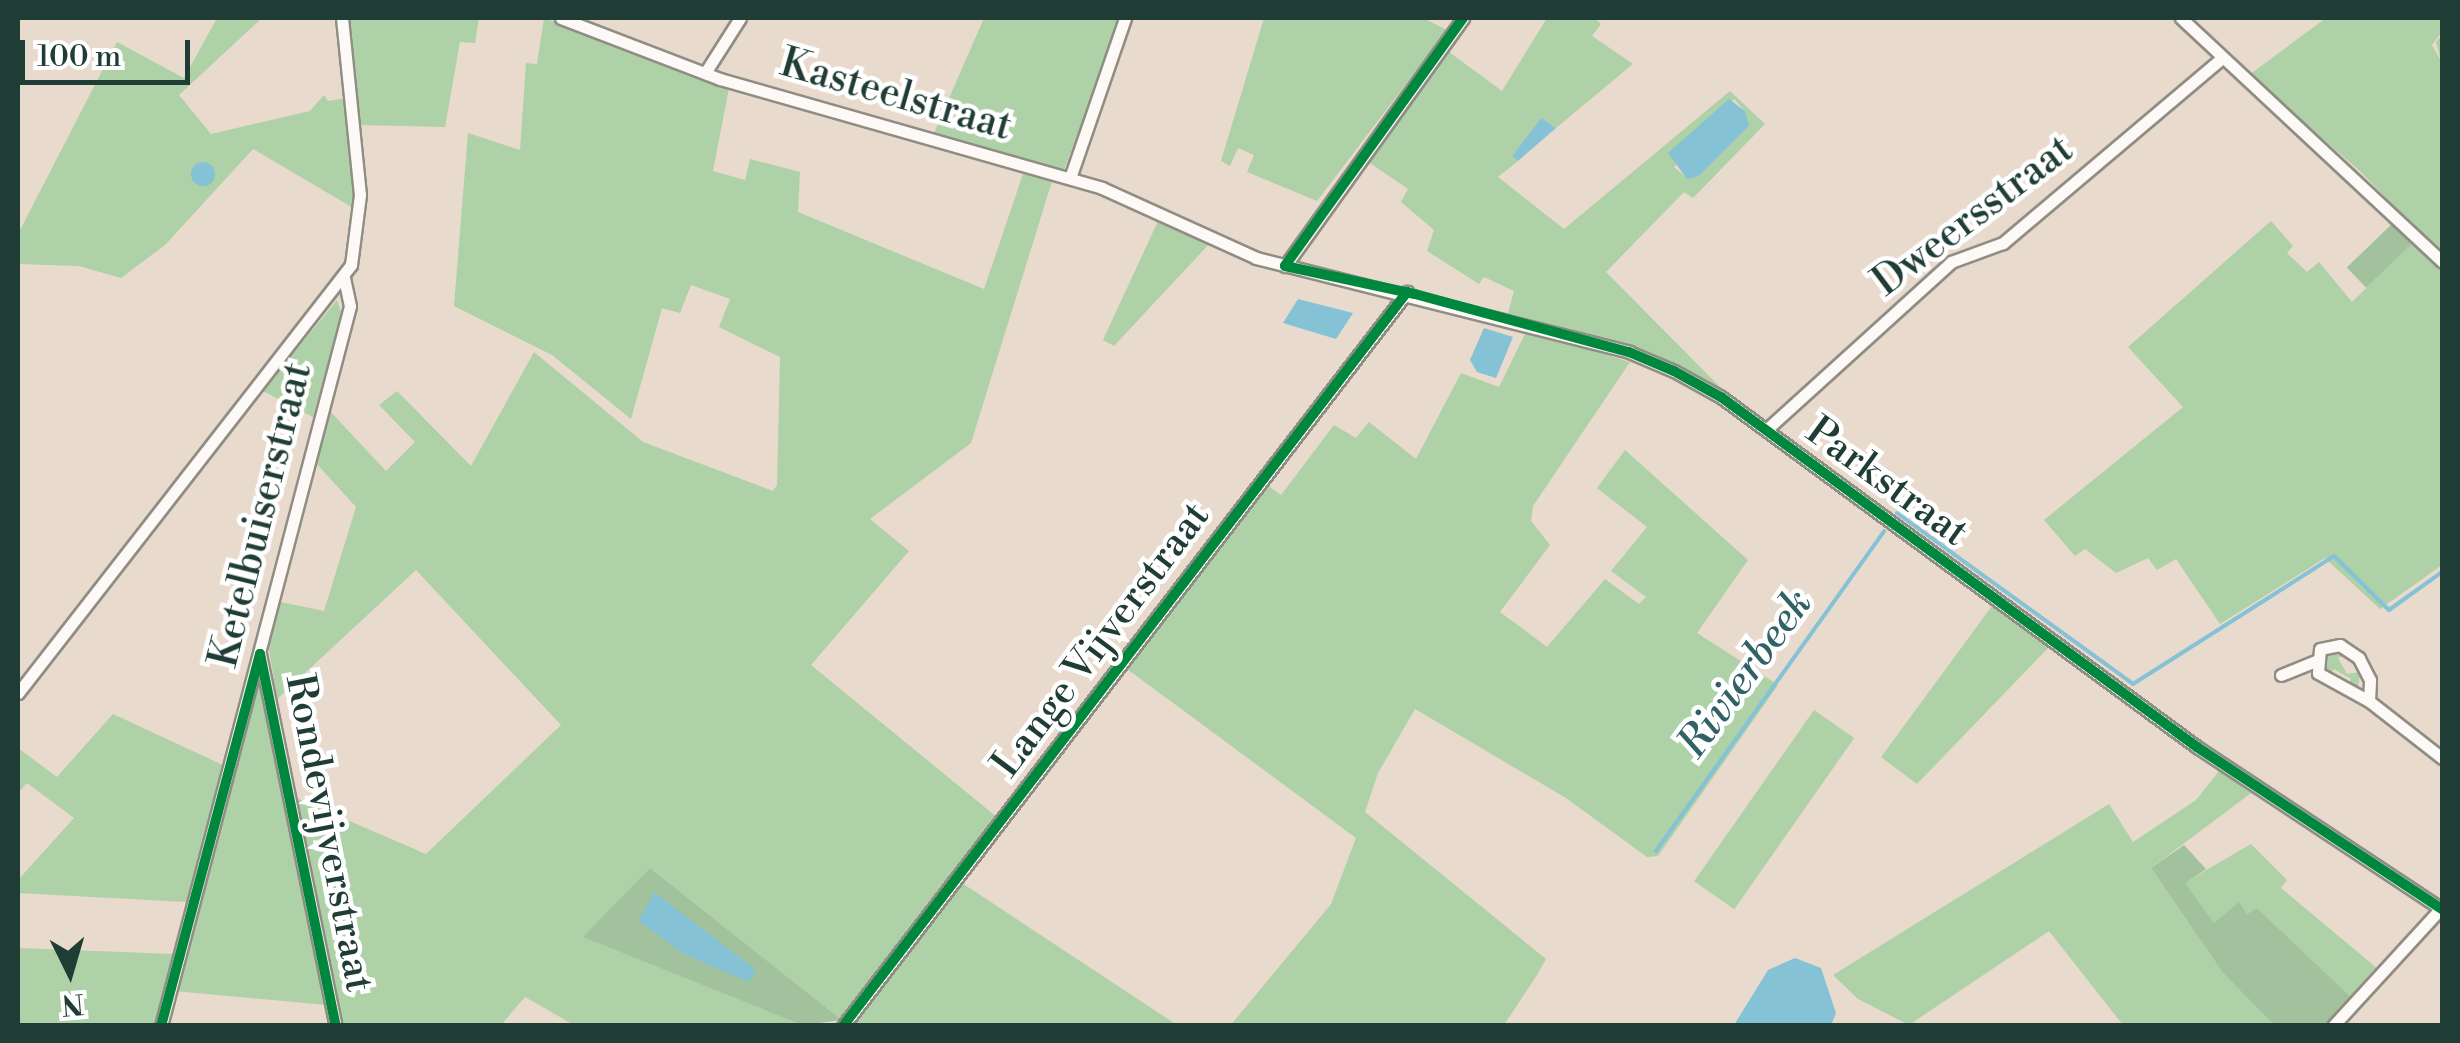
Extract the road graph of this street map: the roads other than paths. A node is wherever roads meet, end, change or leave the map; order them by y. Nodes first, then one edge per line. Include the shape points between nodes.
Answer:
1 (342, 18) edge
2 (562, 18) edge
3 (740, 18) edge
4 (1126, 18) edge
5 (1463, 18) edge
6 (2181, 18) edge
7 (2222, 58) junction
8 (704, 74) junction
9 (1070, 178) junction
10 (2442, 260) edge
11 (1285, 266) junction
12 (344, 278) junction
13 (1407, 292) junction
14 (1766, 430) junction
15 (260, 654) junction
16 (2315, 662) junction
17 (2280, 675) dead end
18 (18, 692) edge
19 (2369, 701) junction
20 (2442, 758) edge
21 (2442, 908) edge
22 (161, 1026) edge
23 (336, 1026) edge
24 (843, 1026) edge
25 (2332, 1026) edge

1 - 12 street, Ketelbuiserstraat via 360,195 359,238
2 - 8 street, Kasteelstraat
3 - 8 street, Kasteelstraat
4 - 9 street
5 - 11 street
6 - 7 street
7 - 10 street
7 - 14 street, Dweersstraat via 2002,243 1951,262
8 - 9 street, Kasteelstraat
9 - 11 street, Kasteelstraat
11 - 13 street, Parkstraat
12 - 15 street, Ketelbuiserstraat via 350,306
12 - 18 street
13 - 14 street, Parkstraat via 1628,352 1721,397
13 - 24 street, Lange Vijverstraat
14 - 21 street, Parkstraat via 2196,747
15 - 22 street, Ketelbuiserstraat
15 - 23 street, Rondevijverstraat
16 - 17 street
16 - 19 street via 2318,673
16 - 19 street via 2330,645 2350,651 2370,680
19 - 20 street
21 - 25 street

